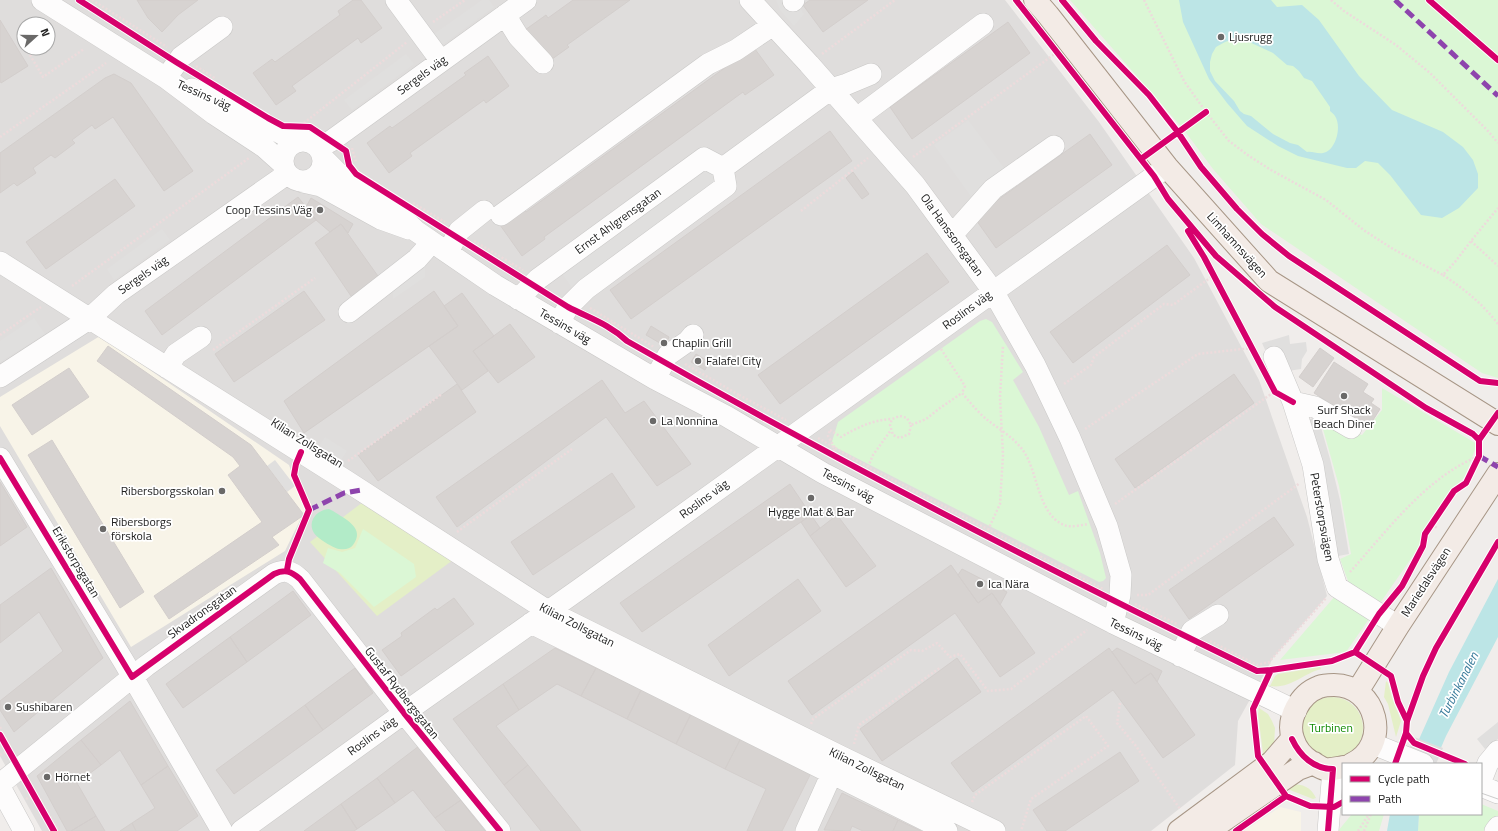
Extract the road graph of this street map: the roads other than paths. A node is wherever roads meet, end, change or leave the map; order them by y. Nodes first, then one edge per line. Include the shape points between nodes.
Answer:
1 (396, 0) edge
2 (526, 0) edge
3 (1034, 0) edge
4 (55, 4) edge
5 (762, 13) edge
6 (505, 15) junction
7 (983, 24) dead end
8 (222, 27) dead end
9 (729, 38) dead end
10 (441, 62) junction
11 (543, 63) dead end
12 (872, 74) dead end
13 (166, 78) junction
14 (831, 88) junction
15 (857, 118) junction
16 (311, 136) junction
17 (1054, 146) dead end
18 (1166, 167) junction
19 (723, 168) junction
20 (291, 173) junction
21 (971, 197) dead end
22 (949, 230) junction
23 (442, 239) junction
24 (0, 262) edge
25 (529, 287) junction
26 (993, 291) junction
27 (348, 312) dead end
28 (89, 319) junction
29 (559, 322) junction
30 (693, 335) dead end
31 (206, 344) road end
32 (1274, 357) dead end
33 (166, 368) junction
34 (0, 377) edge
35 (655, 379) junction
36 (1284, 397) junction
37 (1498, 424) edge
38 (1351, 428) dead end
39 (778, 447) junction
40 (0, 458) edge
41 (1498, 474) edge
42 (287, 570) joint
43 (1112, 599) junction
44 (548, 611) junction
45 (1218, 615) dead end
46 (532, 623) junction
47 (1398, 626) junction
48 (1185, 647) junction
49 (132, 677) junction
50 (1358, 692) junction
51 (1296, 711) junction
52 (404, 713) junction
53 (1292, 739) junction
54 (1373, 744) junction
55 (1498, 751) edge
56 (1415, 761) edge
57 (1346, 763) edge
58 (840, 764) junction
59 (1336, 766) edge
60 (1482, 778) edge
61 (0, 785) edge
62 (1482, 786) edge
63 (1498, 793) edge
64 (1181, 822) edge
65 (1498, 827) edge
66 (24, 831) edge
67 (222, 831) edge
68 (241, 831) edge
69 (500, 831) edge
70 (806, 831) edge
71 (947, 831) edge
72 (995, 831) edge
73 (1208, 831) edge
74 (1328, 831) edge
75 (1495, 831) edge

1 - 10 street
2 - 6 street, Sergels väg
3 - 18 main road, Limhamnsvägen
4 - 13 street, Tessins väg
5 - 9 street
5 - 14 street, Ola Hanssonsgatan
5 - 23 street via 736,50 708,64 492,213
6 - 10 street, Sergels väg
6 - 11 street via 518,36
7 - 15 street
8 - 13 street via 181,57
10 - 16 street, Sergels väg
12 - 14 street
13 - 16 street, Tessins väg
13 - 20 street, Tessins väg via 264,147
14 - 15 street, Ola Hanssonsgatan
14 - 19 street
15 - 22 street, Ola Hanssonsgatan via 900,166
16 - 20 street via 286,150 283,157
16 - 20 street via 322,165 320,172 310,180
16 - 23 street, Tessins väg via 338,173
17 - 22 street via 993,189
18 - 26 street, Roslins väg
18 - 37 main road, Limhamnsvägen via 1269,281
19 - 25 street, Ernst Ahlgrensgatan via 704,158
19 - 29 street via 726,186 586,289 575,299
20 - 23 street, Tessins väg via 321,186 381,219
20 - 28 street, Sergels väg via 116,294
21 - 22 street
22 - 26 street, Ola Hanssonsgatan
23 - 25 street, Tessins väg via 495,285
23 - 27 street
24 - 28 street, Kilian Zollsgatan
25 - 29 street, Tessins väg
26 - 39 street, Roslins väg
26 - 43 street, Ola Hanssonsgatan via 1050,394 1070,438 1098,518 1115,553 1121,575
28 - 33 street, Kilian Zollsgatan
28 - 34 street, Sergels väg
29 - 35 street, Tessins väg
30 - 35 street via 668,355
31 - 33 street via 176,354
32 - 36 street, Peterstorpsvägen
33 - 44 street, Kilian Zollsgatan
35 - 39 street, Tessins väg via 733,406
36 - 38 street via 1315,407
36 - 47 street, Peterstorpsvägen via 1314,472 1328,559 1337,587
39 - 43 street, Tessins väg via 827,464
39 - 44 street, Roslins väg
40 - 49 street, Erikstorpsgatan
41 - 47 main road, Mariedalsvägen
42 - 49 street, Skvadronsgatan via 274,574
42 - 52 street, Gustaf Rydbergsgatan via 300,578
43 - 48 street, Tessins väg
44 - 46 street, Roslins väg
44 - 58 street, Kilian Zollsgatan via 805,738
45 - 48 street via 1192,631
46 - 52 street, Roslins väg
46 - 58 street, Kilian Zollsgatan
47 - 50 main road, Mariedalsvägen
48 - 51 street, Tessins väg via 1260,694
49 - 61 street, Skvadronsgatan
49 - 67 street, Erikstorpsgatan
50 - 51 main road via 1338,685 1320,687 1302,699
50 - 54 main road via 1372,709 1376,721
51 - 53 main road via 1292,719
52 - 68 street, Roslins väg
52 - 69 street, Gustaf Rydbergsgatan
53 - 59 main road via 1297,750 1306,759
53 - 64 main road via 1272,762
54 - 56 street
54 - 57 main road via 1363,758
55 - 60 street via 1488,763
58 - 70 street
58 - 71 street, Kilian Zollsgatan
58 - 72 street, Kilian Zollsgatan
59 - 73 main road via 1298,769
59 - 74 street
61 - 66 street
62 - 63 street
65 - 75 street

